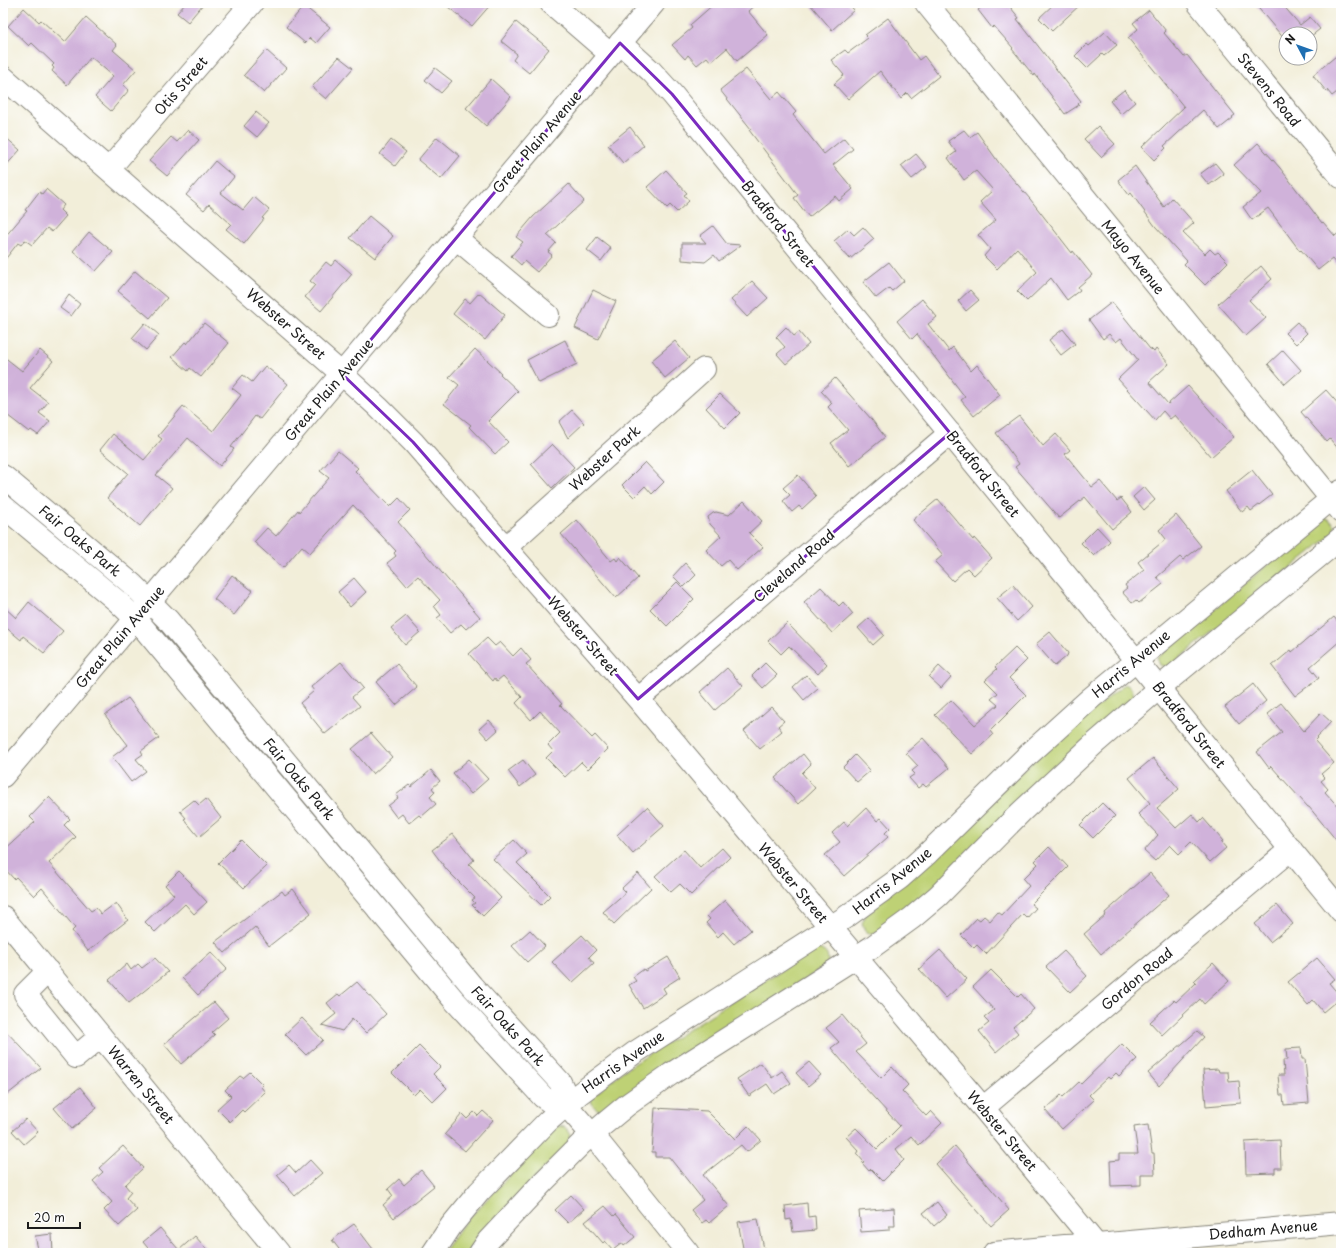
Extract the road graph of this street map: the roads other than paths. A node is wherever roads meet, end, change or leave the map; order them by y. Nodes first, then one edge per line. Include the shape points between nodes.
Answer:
1 (252, 3) edge
2 (551, 3) edge
3 (654, 3) edge
4 (926, 3) edge
5 (1198, 3) edge
6 (615, 49) junction
7 (3, 77) edge
8 (109, 169) junction
9 (1341, 177) edge
10 (456, 238) junction
11 (548, 315) dead end
12 (704, 369) dead end
13 (342, 374) junction
14 (950, 433) junction
15 (3, 476) edge
16 (1338, 500) edge
17 (3, 506) edge
18 (1341, 538) edge
19 (506, 548) junction
20 (150, 601) junction
21 (136, 619) junction
22 (1135, 660) junction
23 (1159, 688) junction
24 (638, 699) junction
25 (3, 776) edge
26 (309, 791) junction
27 (292, 806) junction
28 (1291, 849) junction
29 (1341, 911) edge
30 (3, 917) edge
31 (831, 927) junction
32 (856, 957) junction
33 (48, 971) junction
34 (472, 986) junction
35 (454, 1000) junction
36 (101, 1036) junction
37 (566, 1105) junction
38 (984, 1108) junction
39 (592, 1134) junction
40 (1341, 1223) edge
41 (1100, 1249) edge
42 (279, 1253) edge
43 (433, 1253) edge
44 (480, 1253) edge
45 (688, 1253) edge
46 (994, 1253) edge

1 - 8 street, Otis Street
2 - 6 street, Bradford Street
3 - 6 street, Great Plain Avenue
4 - 16 street, Mayo Avenue
5 - 9 street, Stevens Road
6 - 10 street, Great Plain Avenue
6 - 14 street, Bradford Street via 651,71 672,94
7 - 8 street, Webster Street
8 - 13 street, Webster Street
10 - 11 street
10 - 13 street, Great Plain Avenue
12 - 19 street, Webster Park
13 - 19 street, Webster Street via 413,442
13 - 20 street, Great Plain Avenue
14 - 22 street, Bradford Street
14 - 24 street, Cleveland Road
15 - 20 street, Fair Oaks Park
16 - 22 street, Harris Avenue
17 - 21 street, Fair Oaks Park
18 - 23 street
19 - 24 street, Webster Street
20 - 21 street, Great Plain Avenue
20 - 26 street, Fair Oaks Park
21 - 25 street, Great Plain Avenue
21 - 27 street, Fair Oaks Park
22 - 23 street, Bradford Street
22 - 31 street, Harris Avenue via 1028,755 915,865
23 - 28 street, Bradford Street
23 - 32 street via 1063,773 926,907
24 - 31 street, Webster Street
26 - 27 street
26 - 34 street, Fair Oaks Park
27 - 35 street, Fair Oaks Park
28 - 29 street, Bradford Street
28 - 38 street, Gordon Road
30 - 33 street, Warren Street
31 - 32 street, Webster Street
31 - 37 street, Harris Avenue via 634,1053
32 - 38 street, Webster Street
32 - 39 street via 656,1084
33 - 36 street, Warren Street
33 - 36 street via 24,994 76,1057
34 - 35 street
34 - 37 street, Fair Oaks Park via 560,1082 565,1093
35 - 37 street, Fair Oaks Park via 543,1097 553,1104
36 - 42 street, Warren Street
37 - 39 street, Fair Oaks Park
37 - 43 street, Harris Avenue via 526,1142 468,1203
38 - 41 street, Webster Street
39 - 44 street via 543,1182
39 - 45 street, Fair Oaks Park
40 - 41 street, Dedham Avenue
41 - 46 street, Dedham Avenue via 1065,1246

